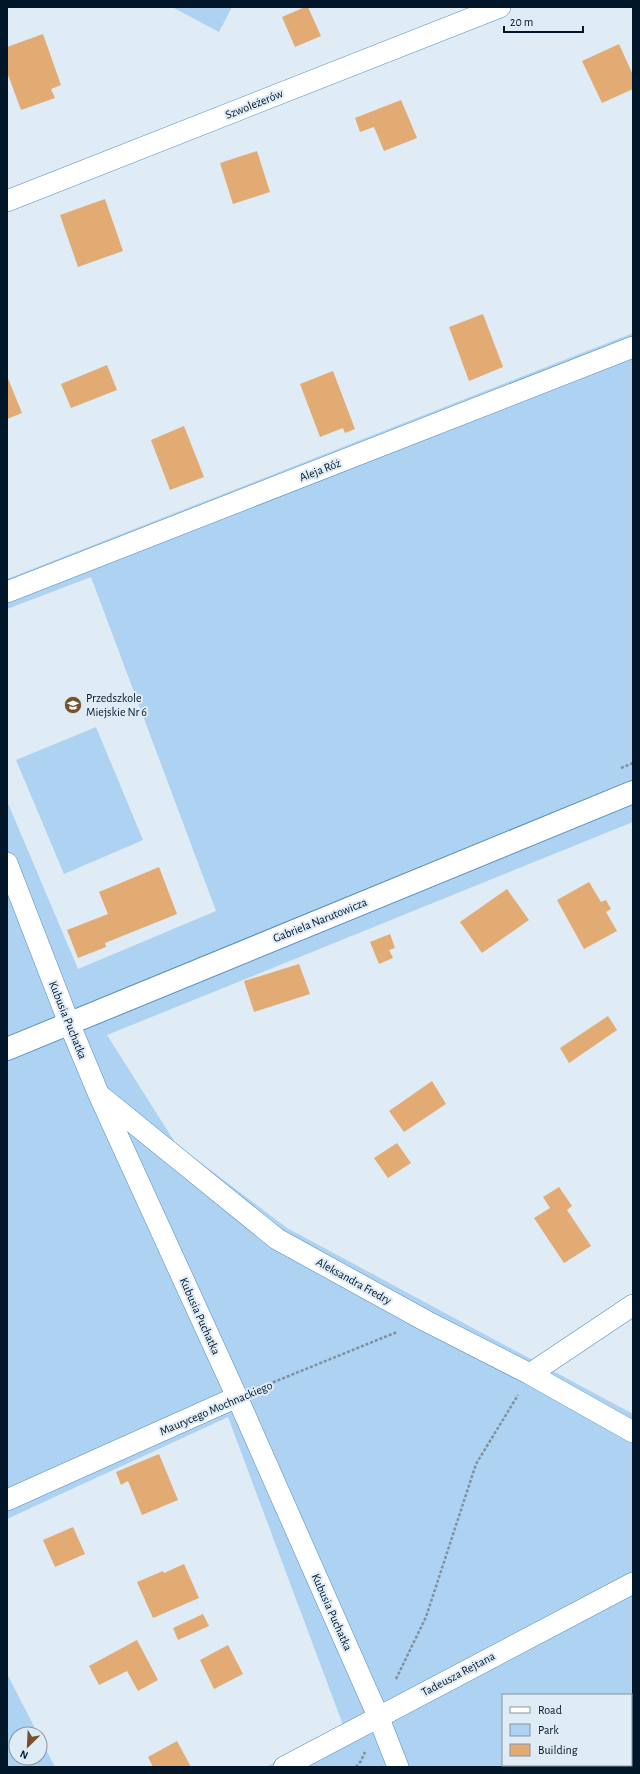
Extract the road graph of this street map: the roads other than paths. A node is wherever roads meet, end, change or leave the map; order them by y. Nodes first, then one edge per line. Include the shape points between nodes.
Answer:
1 (500, 7) edge
2 (7, 201) edge
3 (633, 347) edge
4 (7, 592) edge
5 (633, 792) edge
6 (7, 863) edge
7 (69, 1023) junction
8 (7, 1049) edge
9 (99, 1095) junction
10 (633, 1305) edge
11 (530, 1374) junction
12 (237, 1397) junction
13 (633, 1432) edge
14 (7, 1500) edge
15 (633, 1583) edge
16 (378, 1716) junction
17 (284, 1767) edge
18 (398, 1767) edge

1 - 2 street, Szwoleżerów
3 - 4 street, Aleja Róż
5 - 7 street, Gabriela Narutowicza
6 - 7 street, Kubusia Puchatka
7 - 8 street, Gabriela Narutowicza
7 - 9 street, Kubusia Puchatka
9 - 11 street, Aleksandra Fredry via 277,1240
9 - 12 street, Kubusia Puchatka
10 - 11 street
11 - 13 street, Aleksandra Fredry
12 - 14 street, Maurycego Mochnackiego
12 - 16 street, Kubusia Puchatka
15 - 16 street, Tadeusza Rejtana
16 - 17 street, Tadeusza Rejtana
16 - 18 street, Kubusia Puchatka

